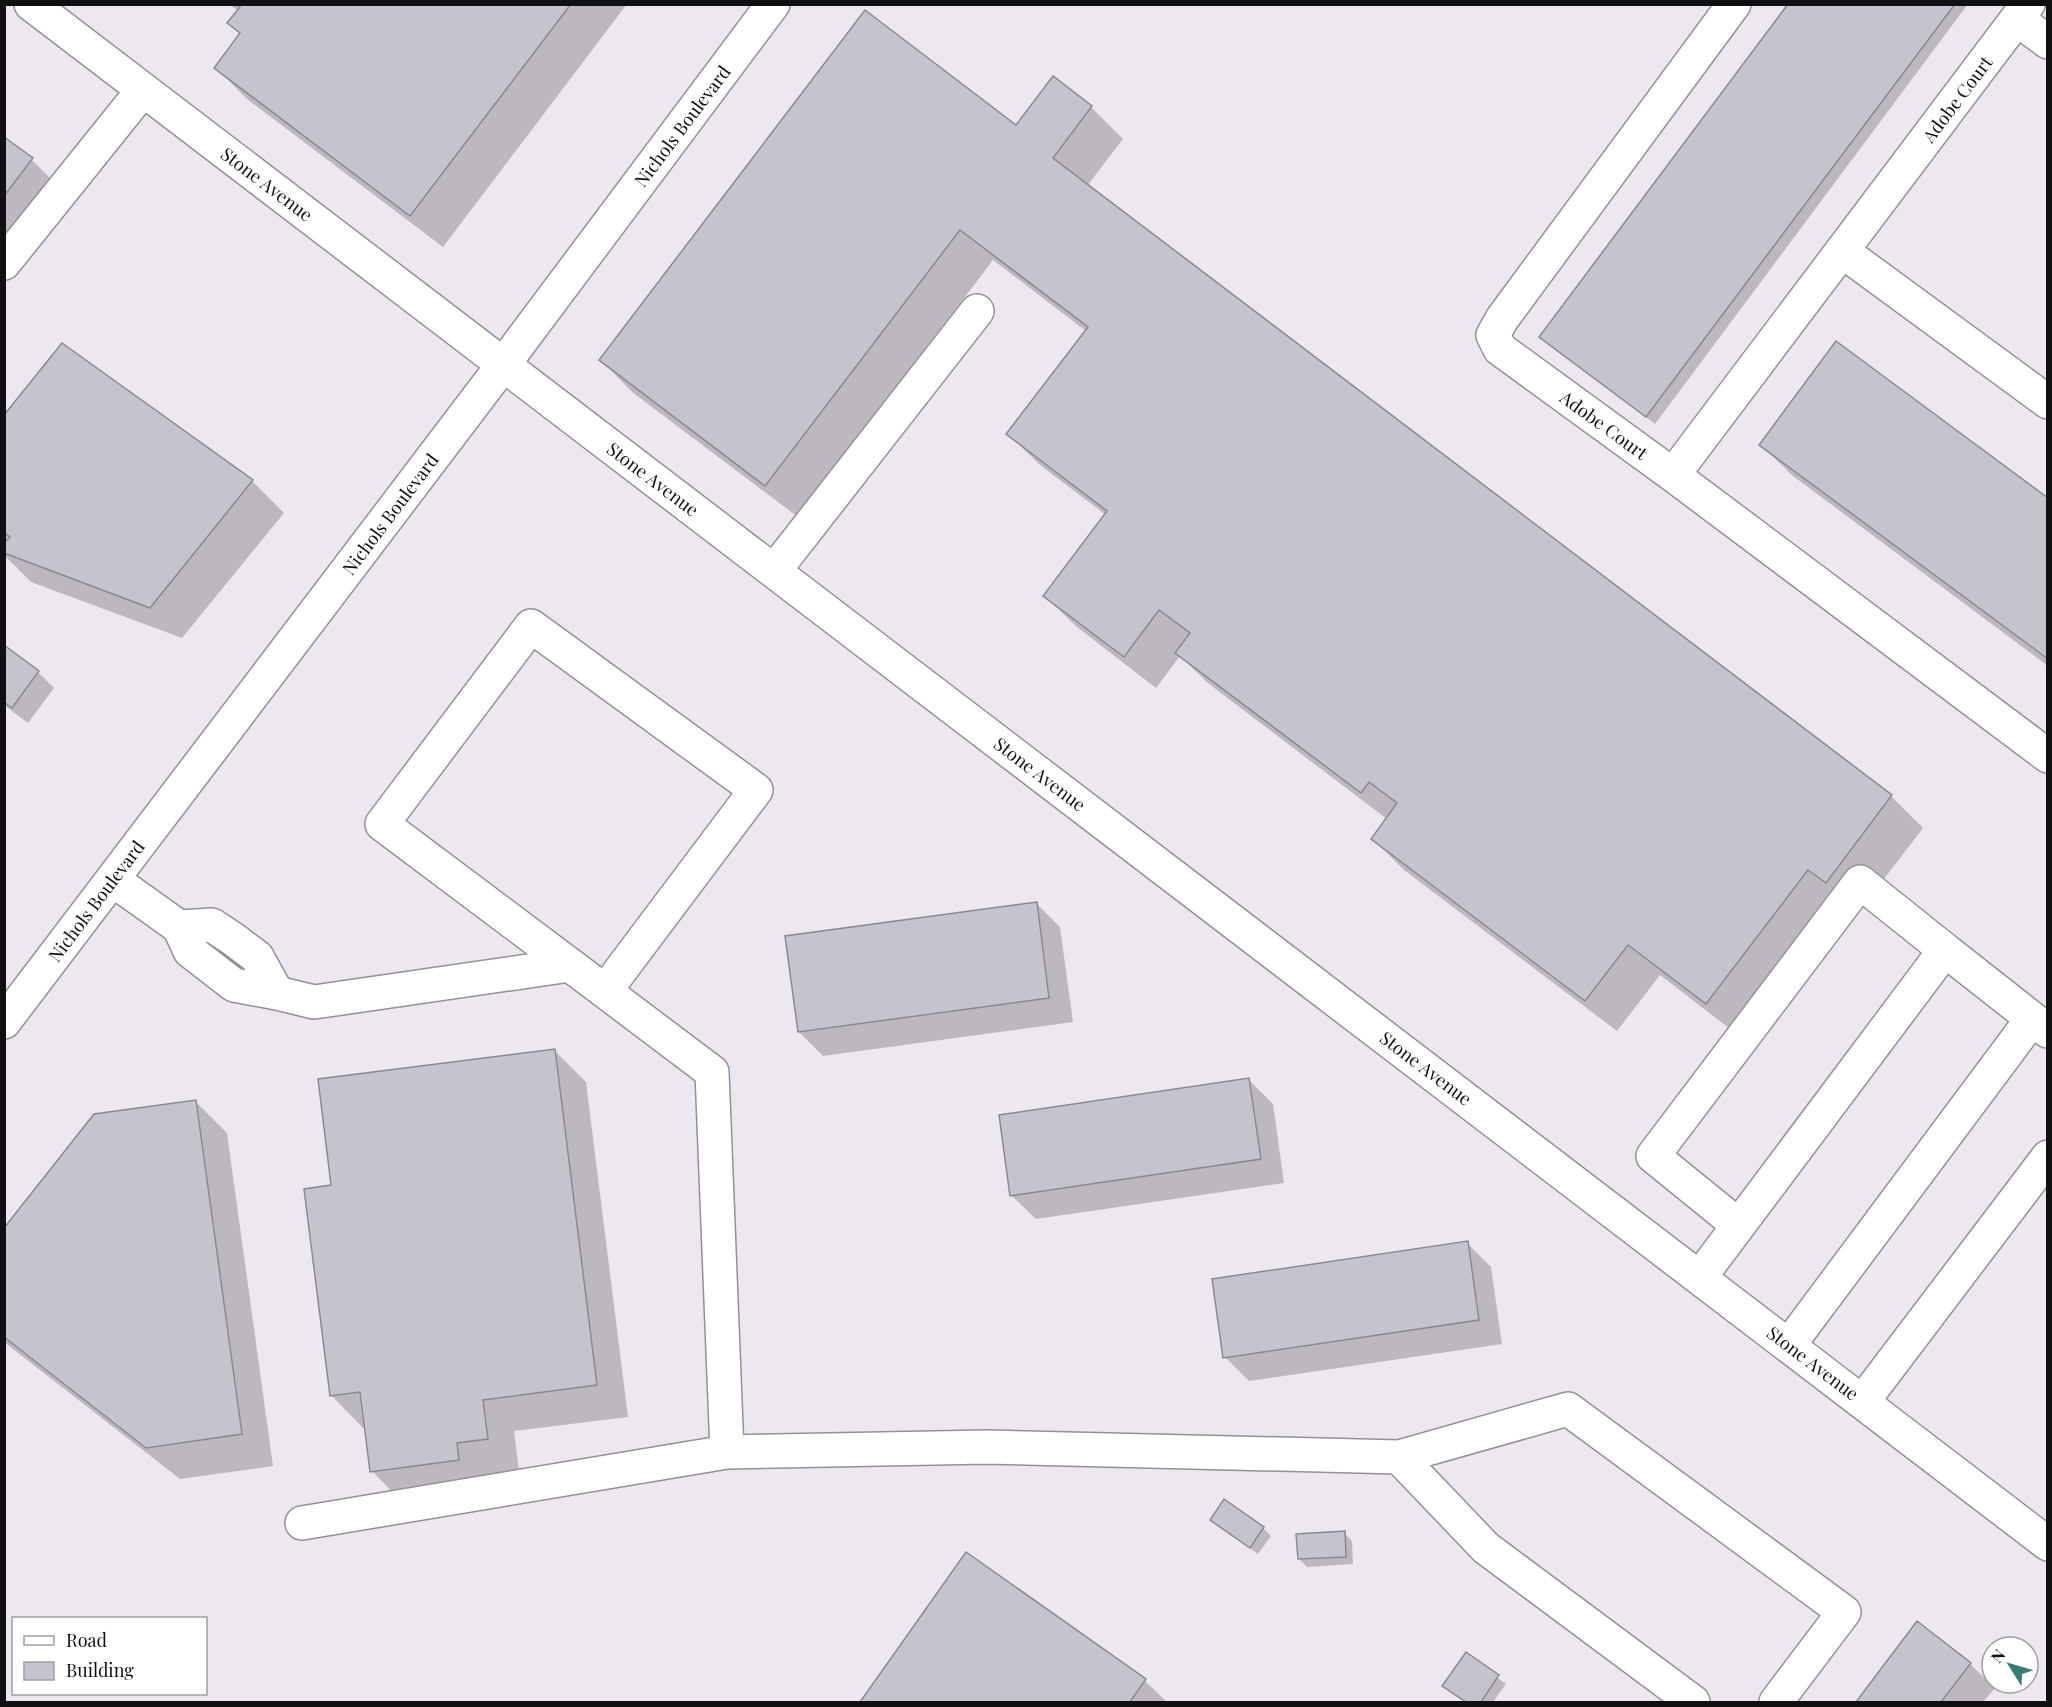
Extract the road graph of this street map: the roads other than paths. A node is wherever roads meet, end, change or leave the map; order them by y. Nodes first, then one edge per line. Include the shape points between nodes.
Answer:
1 (31, 4) edge
2 (773, 4) edge
3 (1734, 4) edge
4 (2022, 12) edge
5 (2048, 42) edge
6 (143, 90) junction
7 (1842, 251) junction
8 (4, 263) edge
9 (977, 311) dead end
10 (503, 364) junction
11 (2048, 402) edge
12 (1673, 475) junction
13 (774, 571) junction
14 (2048, 756) edge
15 (113, 880) junction
16 (1945, 950) junction
17 (570, 965) junction
18 (605, 991) junction
19 (4, 1022) edge
20 (2040, 1025) edge
21 (2048, 1157) edge
22 (1738, 1225) junction
23 (1700, 1277) junction
24 (1789, 1345) junction
25 (1863, 1401) junction
26 (727, 1452) junction
27 (1399, 1457) junction
28 (302, 1523) dead end
29 (2048, 1544) edge
30 (1693, 1702) edge
31 (1776, 1702) edge

1 - 6 street, Stone Avenue
2 - 10 street, Nichols Boulevard
3 - 12 street, Adobe Court via 1493,335 1500,349
4 - 5 street
4 - 7 street, Adobe Court
6 - 8 street
6 - 10 street, Stone Avenue
7 - 11 street
7 - 12 street, Adobe Court
9 - 13 street
10 - 13 street, Stone Avenue
10 - 15 street, Nichols Boulevard
12 - 14 street, Adobe Court
13 - 23 street, Stone Avenue
15 - 17 street via 179,927 190,951 234,985 314,1002
15 - 19 street, Nichols Boulevard
16 - 20 street
16 - 22 street
16 - 22 street via 1860,882 1653,1156
17 - 18 street
17 - 18 street via 382,824 531,626 756,790
18 - 26 street via 712,1072
20 - 24 street
21 - 25 street
22 - 23 street
23 - 24 street, Stone Avenue
24 - 25 street, Stone Avenue
25 - 29 street, Stone Avenue
26 - 27 street via 987,1447
26 - 28 street
27 - 30 street via 1486,1548
27 - 31 street via 1568,1409 1844,1612

